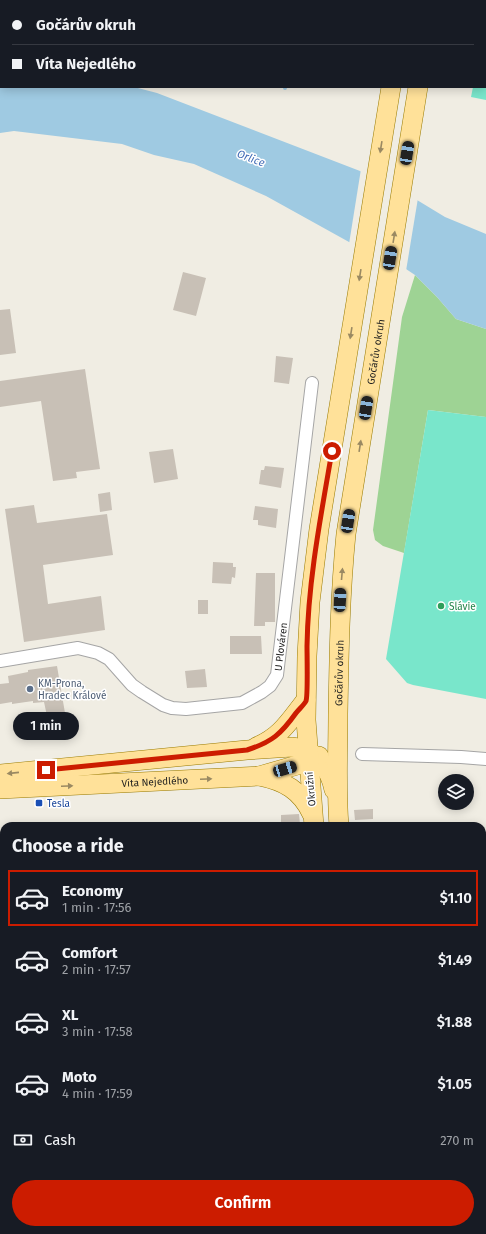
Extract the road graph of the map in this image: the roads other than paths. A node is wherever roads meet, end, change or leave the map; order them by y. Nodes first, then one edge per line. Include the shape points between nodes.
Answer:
1 (391, 88) edge
2 (418, 88) edge
3 (312, 383) dead end
4 (0, 661) edge
5 (306, 700) junction
6 (338, 719) junction
7 (247, 750) junction
8 (362, 754) dead end
9 (311, 757) junction
10 (486, 759) edge
11 (0, 774) edge
12 (266, 774) junction
13 (0, 789) edge
14 (338, 817) edge
15 (313, 822) edge

1 -> 5 main road via 319,529 308,630
6 -> 2 main road, Gočárův okruh via 340,613 345,542
3 - 4 street, U Plováren via 277,675 270,686 242,703 172,708 154,700 132,684 109,659 98,653 78,648
5 - 7 main road via 288,725 277,735
5 - 9 main road
6 - 9 main road via 332,741
6 - 14 main road, Gočárův okruh
7 - 9 main road via 292,747
7 -> 11 main road
8 - 10 street
9 - 12 main road, Víta Nejedlého
9 - 14 main road via 325,766 331,779
9 - 15 main road, Okružní
13 -> 12 main road, Víta Nejedlého
12 - 15 main road via 304,798

